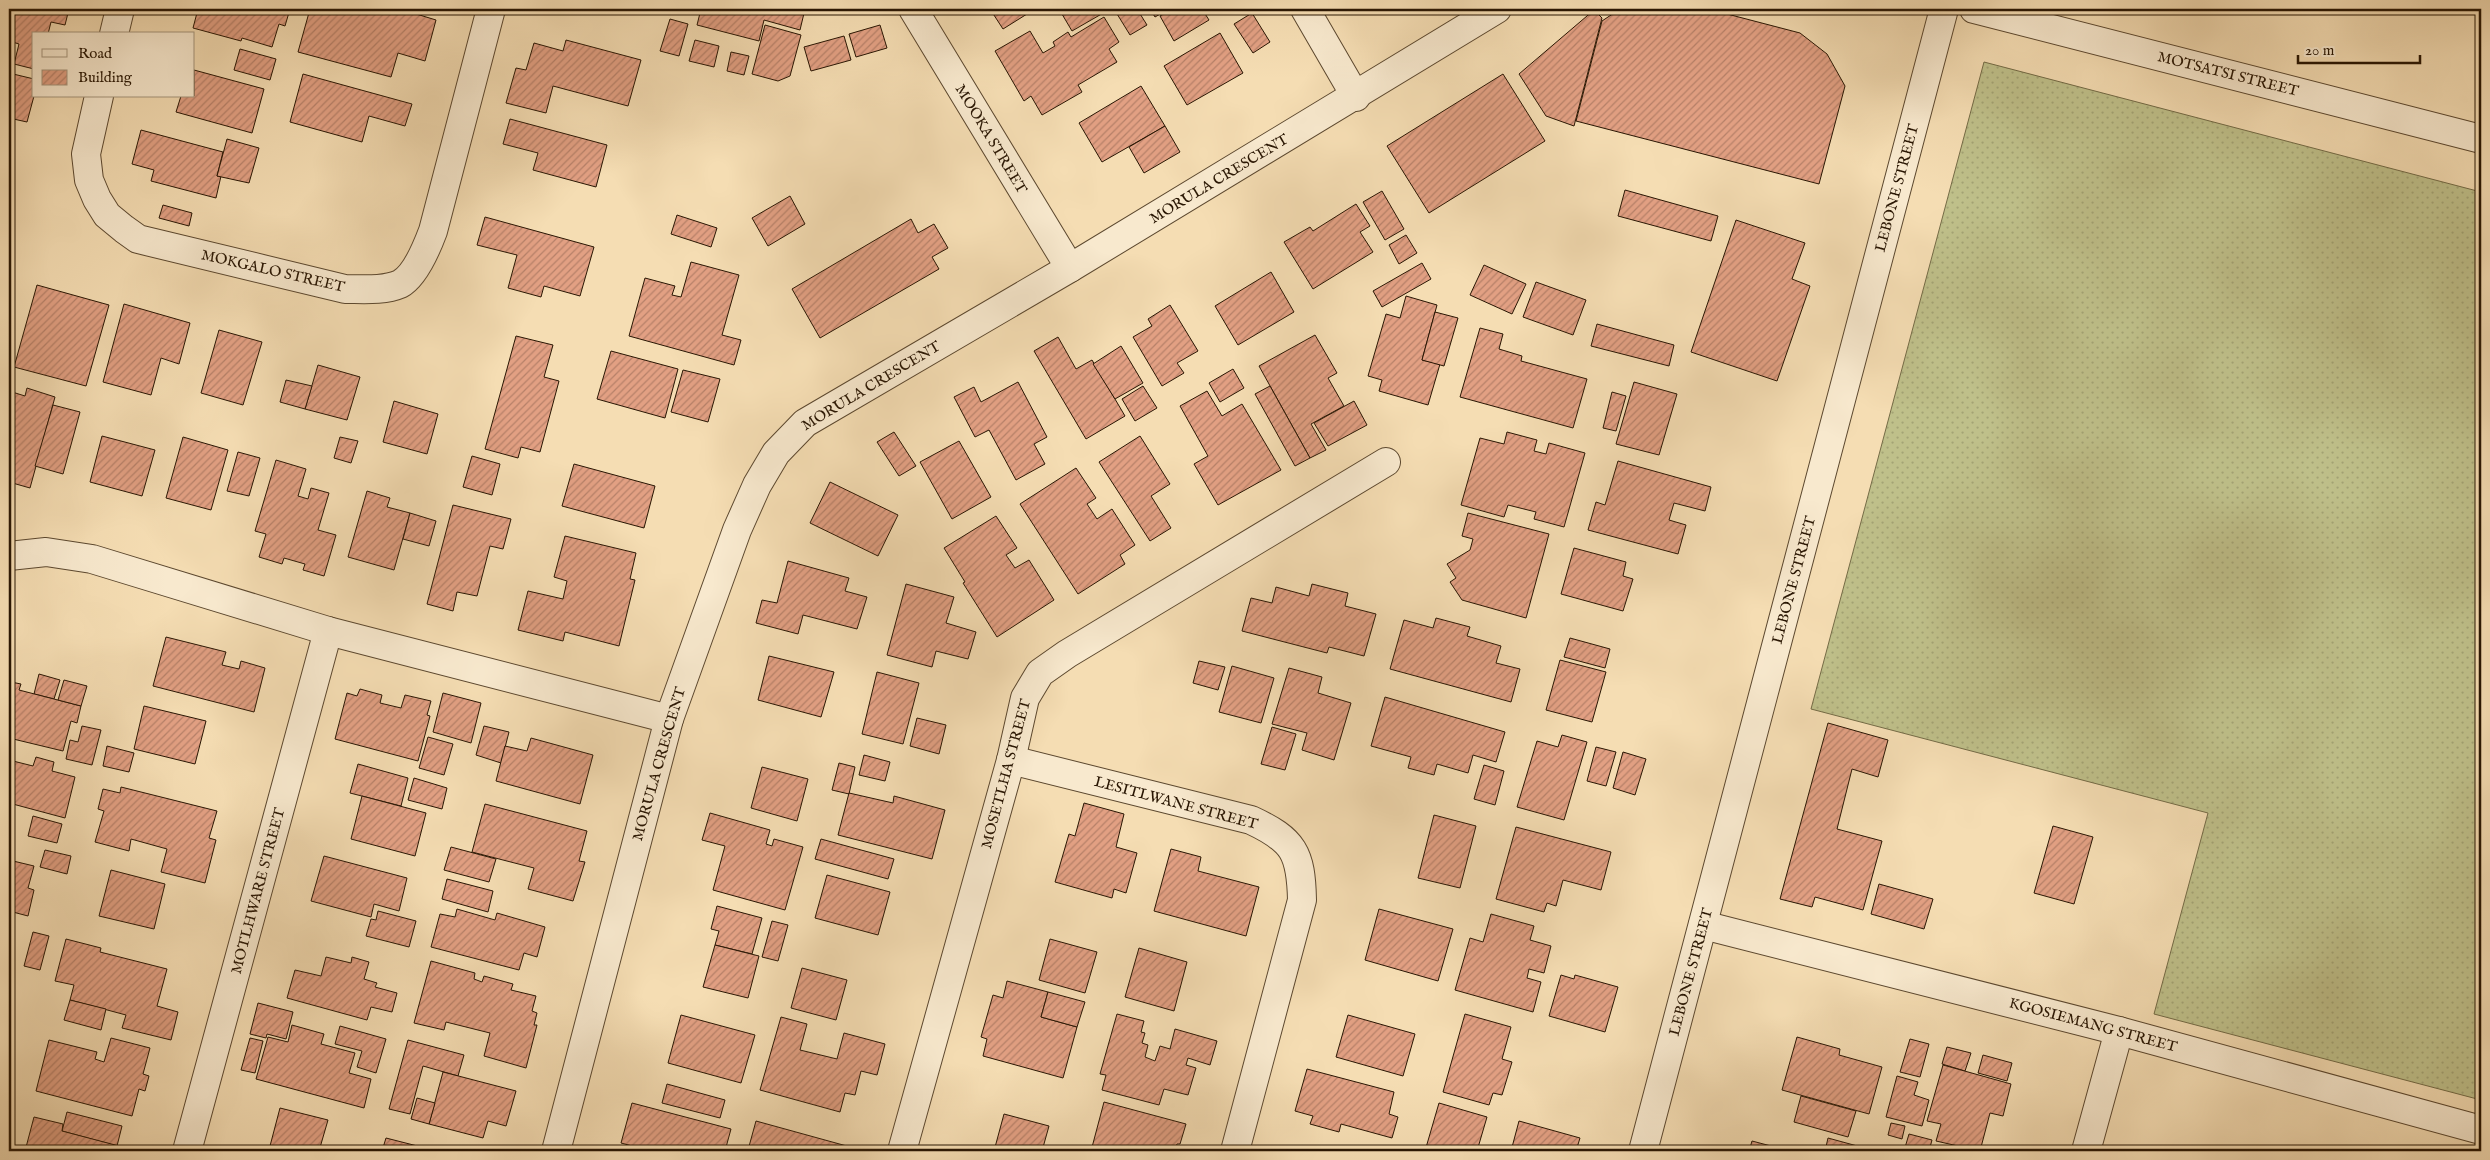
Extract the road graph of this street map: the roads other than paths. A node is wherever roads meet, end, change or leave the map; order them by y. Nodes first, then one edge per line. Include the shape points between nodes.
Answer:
1 (120, 9) edge
2 (491, 9) edge
3 (913, 9) edge
4 (1305, 9) edge
5 (1497, 9) edge
6 (1944, 9) edge
7 (1974, 9) edge
8 (114, 32) edge
9 (1356, 96) junction
10 (99, 98) edge
11 (2481, 139) edge
12 (1070, 268) junction
13 (1386, 462) dead end
14 (9, 556) edge
15 (328, 632) junction
16 (669, 719) junction
17 (1011, 760) junction
18 (1703, 925) junction
19 (2120, 1031) junction
20 (2481, 1130) edge
21 (188, 1151) edge
22 (556, 1151) edge
23 (902, 1151) edge
24 (1235, 1151) edge
25 (1643, 1151) edge
26 (2086, 1151) edge

1 - 8 street
2 - 10 street, MOKGALO STREET via 433,231 422,258 400,283 375,289 345,289 138,239 107,215 89,180 86,154
3 - 12 street, MOOKA STREET
4 - 9 street
5 - 9 street, MORULA CRESCENT
6 - 18 street, LEBONE STREET
7 - 11 street, MOTSATSI STREET
9 - 12 street, MORULA CRESCENT
12 - 16 street, MORULA CRESCENT via 806,423 776,453 737,530
13 - 17 street, MOSETLHA STREET via 1040,673 1025,698
14 - 15 street via 46,552 92,559
15 - 16 street
15 - 21 street, MOTLHWARE STREET
16 - 22 street, MORULA CRESCENT
17 - 23 street, MOSETLHA STREET
17 - 24 street, LESITLWANE STREET via 1251,820 1276,832 1293,851 1302,871 1302,900
18 - 19 street, KGOSIEMANG STREET
18 - 25 street, LEBONE STREET
19 - 20 street, KGOSIEMANG STREET
19 - 26 street

